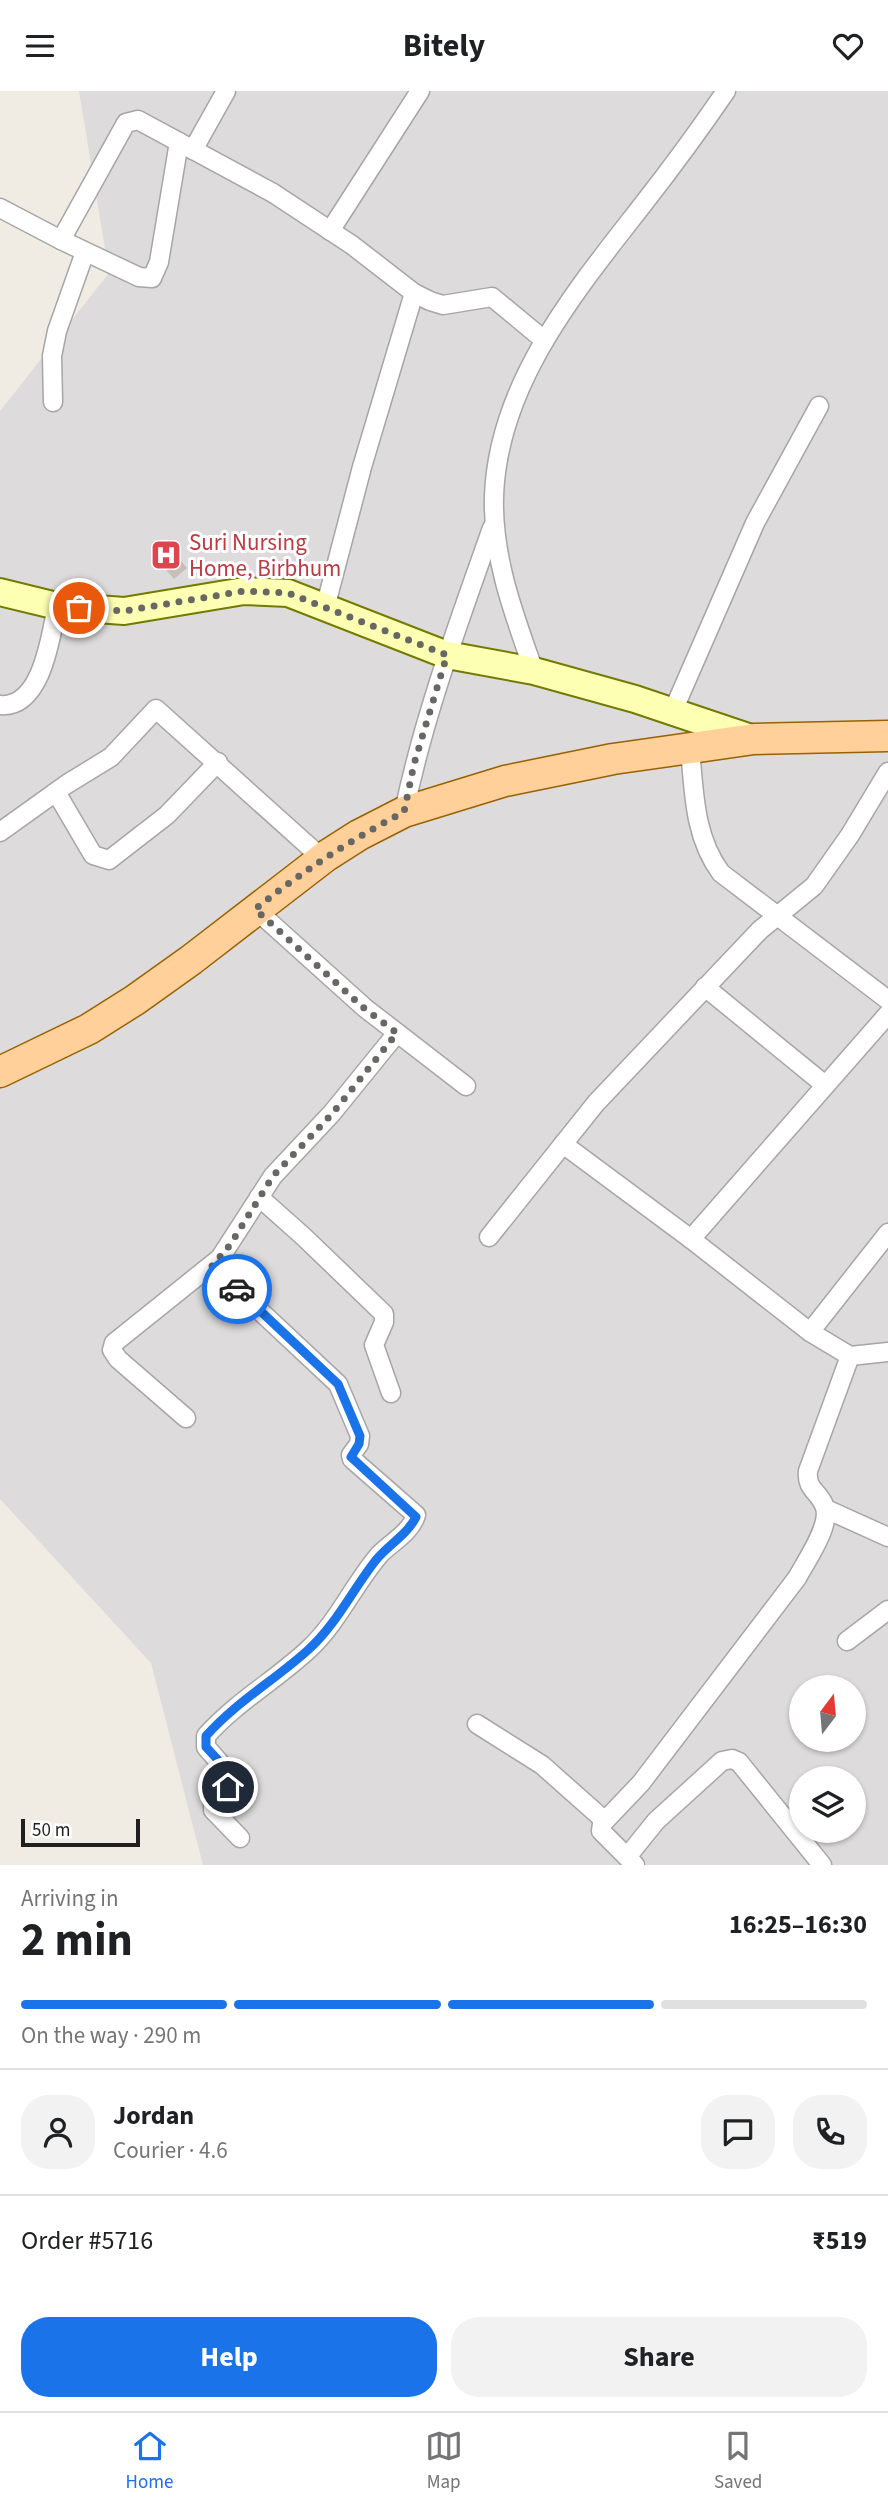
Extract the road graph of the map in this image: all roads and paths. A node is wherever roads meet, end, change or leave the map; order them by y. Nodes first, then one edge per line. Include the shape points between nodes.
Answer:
1 (226, 91) edge
2 (421, 91) edge
3 (726, 91) edge
4 (186, 146) junction
5 (0, 208) edge
6 (330, 231) junction
7 (61, 240) junction
8 (85, 251) junction
9 (414, 293) junction
10 (544, 340) junction
11 (53, 402) dead end
12 (819, 406) dead end
13 (494, 521) junction
14 (0, 592) edge
15 (57, 606) junction
16 (325, 608) junction
17 (447, 655) junction
18 (534, 671) junction
19 (0, 705) edge
20 (673, 711) junction
21 (888, 736) edge
22 (754, 739) junction
23 (690, 748) junction
24 (218, 762) junction
25 (888, 772) edge
26 (56, 792) junction
27 (404, 812) junction
28 (0, 832) edge
29 (323, 859) junction
30 (255, 909) junction
31 (776, 917) junction
32 (705, 987) junction
33 (888, 1000) edge
34 (888, 1014) edge
35 (397, 1033) junction
36 (0, 1072) edge
37 (825, 1085) junction
38 (466, 1086) dead end
39 (563, 1144) junction
40 (259, 1198) junction
41 (888, 1233) edge
42 (489, 1237) dead end
43 (691, 1239) junction
44 (212, 1266) junction
45 (810, 1332) junction
46 (888, 1352) edge
47 (850, 1356) junction
48 (391, 1393) dead end
49 (187, 1417) dead end
50 (826, 1509) junction
51 (888, 1537) edge
52 (888, 1610) edge
53 (847, 1641) dead end
54 (477, 1724) dead end
55 (604, 1820) junction
56 (240, 1838) dead end
57 (631, 1861) edge
58 (822, 1865) edge

1 - 4 street
2 - 6 street
3 - 10 street
4 - 6 street via 273,193
4 - 7 street via 142,122 129,121
4 - 8 street via 152,278 139,277
5 - 7 street
6 - 9 street
7 - 8 street
8 - 11 street via 57,331 52,356
9 - 10 street via 443,305 492,297
9 - 16 street
10 - 13 street via 525,376 496,466
12 - 20 street via 755,523
13 - 17 street
13 - 18 street via 511,608
14 - 15 main road
15 - 16 main road via 124,611 244,591 288,593
15 - 19 street via 48,652 34,682 19,702
16 - 17 main road
17 - 18 main road
17 - 27 street
18 - 20 main road
20 - 22 main road
21 - 22 main road
22 - 23 main road
23 - 27 main road via 505,781
23 - 31 street via 705,849 722,873
24 - 26 street via 154,710 121,749
24 - 26 street via 167,815 109,860 93,855
24 - 29 street
25 - 31 street via 814,886
26 - 28 street
27 - 29 main road
29 - 30 main road
30 - 35 street
30 - 36 main road via 124,1007
31 - 32 street
31 - 33 street
32 - 37 street
32 - 39 street
34 - 37 street
35 - 38 street
35 - 40 street
37 - 43 street
39 - 42 street
39 - 43 street
40 - 44 street
40 - 48 street via 384,1314 374,1345
41 - 45 street
43 - 45 street
44 - 49 street via 112,1346 118,1359
44 - 56 street via 338,1384 360,1436 351,1457 416,1515 408,1529 381,1553 310,1649 233,1707 206,1736 206,1747 233,1778 213,1802 213,1810
45 - 47 street
46 - 47 street
47 - 50 street via 808,1471 807,1483
50 - 51 street
50 - 55 street via 825,1524 797,1578 641,1783
52 - 53 street
54 - 55 street via 542,1765
55 - 57 street via 601,1831
57 - 58 street via 667,1812 722,1762 732,1759

